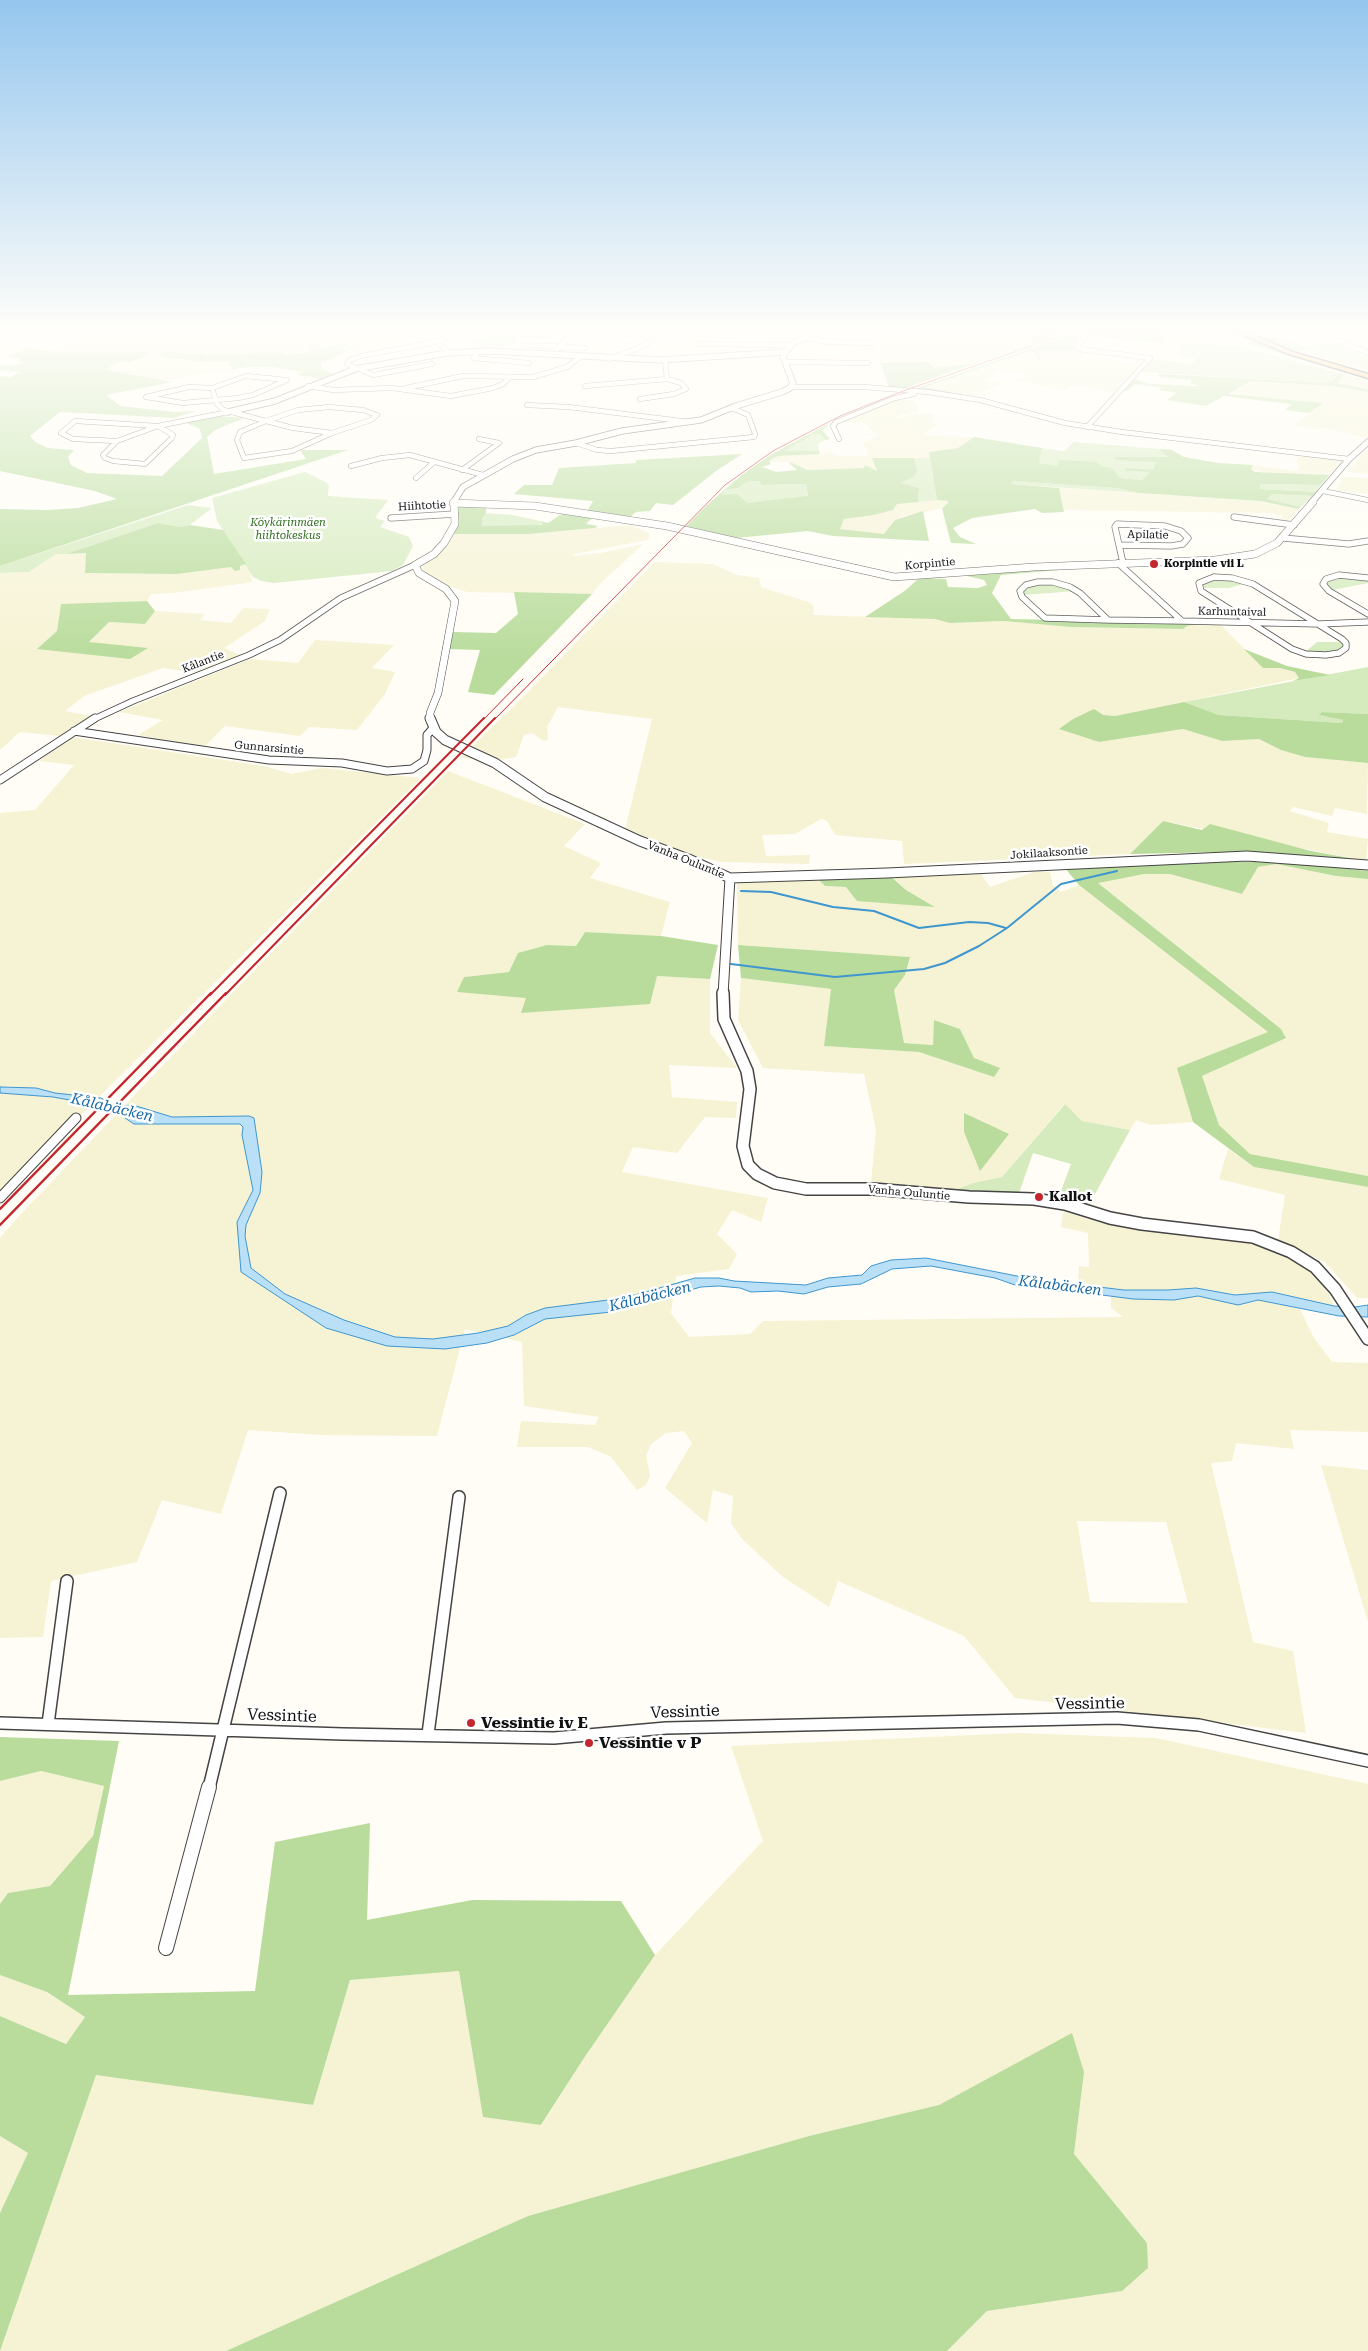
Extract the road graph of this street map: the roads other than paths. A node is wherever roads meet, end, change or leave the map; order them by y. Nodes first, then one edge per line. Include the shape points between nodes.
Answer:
1 (111, 441) edge
2 (117, 441) joint
3 (169, 441) edge
4 (237, 441) edge
5 (314, 441) edge
6 (490, 441) edge
7 (585, 441) edge
8 (716, 441) edge
9 (1190, 441) edge
10 (1368, 442) edge
11 (576, 443) junction
12 (1365, 447) edge
13 (1349, 459) junction
14 (432, 463) junction
15 (351, 466) dead end
16 (462, 470) junction
17 (484, 475) junction
18 (416, 478) dead end
19 (1323, 491) junction
20 (1368, 500) edge
21 (453, 503) junction
22 (455, 514) junction
23 (391, 518) dead end
24 (1234, 518) dead end
25 (1294, 525) junction
26 (1283, 538) junction
27 (1368, 541) edge
28 (1119, 545) junction
29 (1120, 563) junction
30 (415, 566) junction
31 (1368, 578) edge
32 (1368, 614) edge
33 (1108, 620) junction
34 (1182, 621) junction
35 (1250, 622) junction
36 (1368, 622) edge
37 (1319, 624) junction
38 (433, 728) junction
39 (74, 731) junction
40 (0, 780) edge
41 (1368, 865) edge
42 (730, 878) junction
43 (76, 1118) dead end
44 (0, 1198) edge
45 (1368, 1338) edge
46 (280, 1493) dead end
47 (459, 1497) dead end
48 (67, 1581) dead end
49 (0, 1723) edge
50 (48, 1724) junction
51 (224, 1730) junction
52 (428, 1734) junction
53 (1368, 1761) edge
54 (166, 1948) dead end

1 - 2 street
2 - 3 street via 104,453 105,458 145,464
4 - 5 street via 244,458 292,451
6 - 16 street via 499,443
7 - 11 street
8 - 11 street via 611,451
9 - 13 street
10 - 12 street, Korpintie
11 - 17 street via 525,454
12 - 13 street, Korpintie
13 - 19 street, Korpintie
14 - 15 street via 410,455
14 - 16 street
14 - 18 street
16 - 17 street
17 - 21 street via 463,487
19 - 20 street
19 - 25 street, Korpintie
21 - 22 street
21 - 29 street, Korpintie via 535,506 668,526 894,577
22 - 23 street, Hiihtotie
22 - 30 street via 455,524 440,548
24 - 25 street
25 - 26 street, Korpintie
26 - 27 street via 1349,544
26 - 29 street, Korpintie via 1268,549 1238,558
28 - 28 street, Apilatie via 1117,524 1165,526 1181,531 1188,538 1183,544 1171,546
28 - 29 street
29 - 34 street, Karhuntaival
30 - 38 street via 419,573 446,590 455,601 438,694 430,713
30 - 39 street, Kålantie via 340,598 280,640 249,655 133,701
31 - 32 street via 1335,576 1323,584 1329,592
33 - 33 street via 1042,617 1020,591 1026,585 1038,582 1066,585 1080,593
33 - 34 street
34 - 35 street, Karhuntaival
35 - 37 street, Karhuntaival
35 - 37 street via 1301,652 1326,655 1344,650 1344,641
35 - 37 street via 1203,593 1199,583 1218,577 1245,581
36 - 37 street, Karhuntaival
38 - 39 street, Gunnarsintie via 427,735 424,761 412,769 387,771 342,763 269,760
38 - 42 street, Vanha Ouluntie via 445,740 495,763 575,813
39 - 40 street, Kålantie
41 - 42 street, Jokilaaksontie via 1247,856
42 - 45 street, Vanha Ouluntie via 724,1020 747,1071 750,1089 743,1146 748,1165 757,1174 806,1189 873,1189 969,1198 1034,1199 1065,1204 1118,1220 1253,1237 1304,1259 1326,1277
43 - 44 street
46 - 51 street
47 - 52 street
48 - 50 street
49 - 50 street, Vessintie
50 - 51 street, Vessintie
51 - 52 street, Vessintie
51 - 54 street
52 - 53 street, Vessintie via 554,1738 666,1728 1117,1718 1199,1725

